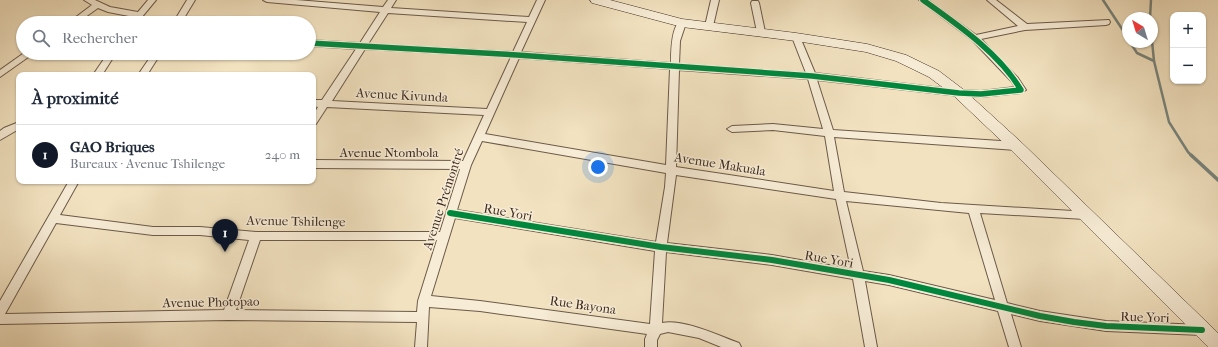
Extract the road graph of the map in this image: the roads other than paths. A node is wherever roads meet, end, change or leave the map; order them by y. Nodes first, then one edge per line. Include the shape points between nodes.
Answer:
1 (88, 0) edge
2 (152, 0) edge
3 (191, 0) edge
4 (267, 0) edge
5 (392, 0) edge
6 (541, 0) edge
7 (596, 0) edge
8 (715, 0) edge
9 (923, 0) edge
10 (991, 0) edge
11 (755, 3) dead end
12 (97, 5) junction
13 (385, 10) junction
14 (139, 15) joint
15 (82, 16) edge
16 (181, 16) edge
17 (532, 20) junction
18 (1106, 22) dead end
19 (682, 23) junction
20 (709, 26) junction
21 (1025, 27) junction
22 (761, 32) junction
23 (796, 37) junction
24 (976, 38) junction
25 (316, 43) edge
26 (361, 46) junction
27 (517, 55) junction
28 (20, 60) edge
29 (107, 60) edge
30 (152, 60) edge
31 (674, 66) junction
32 (99, 72) edge
33 (144, 72) edge
34 (0, 74) edge
35 (812, 76) junction
36 (959, 93) junction
37 (316, 103) edge
38 (324, 104) junction
39 (490, 112) junction
40 (316, 117) edge
41 (16, 126) edge
42 (732, 129) dead end
43 (829, 133) junction
44 (0, 136) edge
45 (479, 137) junction
46 (1016, 146) junction
47 (316, 164) edge
48 (466, 165) junction
49 (671, 170) junction
50 (72, 184) edge
51 (840, 196) junction
52 (972, 209) junction
53 (450, 213) junction
54 (1085, 216) junction
55 (53, 218) junction
56 (256, 236) junction
57 (443, 236) junction
58 (661, 247) junction
59 (858, 275) junction
60 (424, 301) junction
61 (1003, 306) junction
62 (0, 312) edge
63 (228, 314) junction
64 (422, 317) junction
65 (0, 319) edge
66 (656, 330) junction
67 (1202, 330) junction
68 (1218, 345) edge
69 (421, 347) edge
70 (651, 347) edge
71 (735, 347) edge
72 (871, 347) edge
73 (1015, 347) edge

1 - 12 street
2 - 14 street
3 - 16 street
4 - 13 street
5 - 13 street
6 - 17 street, Avenue Prémontré
7 - 19 street
8 - 20 street
9 - 24 street
10 - 21 street
11 - 22 street
12 - 14 street
12 - 15 street
13 - 17 street
13 - 26 street
17 - 27 street, Avenue Prémontré
18 - 21 street
19 - 20 street
19 - 31 street via 676,41
20 - 22 street
21 - 24 street
22 - 23 street
23 - 35 street
23 - 36 street via 890,54 934,74
24 - 36 street via 1015,80 1021,90 981,94
25 - 26 street
26 - 27 street
26 - 38 street
27 - 31 street
27 - 39 street, Avenue Prémontré
28 - 34 street
29 - 32 street
30 - 33 street
31 - 35 street
31 - 49 street
35 - 36 street
35 - 43 street
36 - 46 street
37 - 38 street, Avenue Kivunda
38 - 39 street, Avenue Kivunda
38 - 40 street
39 - 45 street, Avenue Prémontré
41 - 44 street
42 - 43 street via 773,127
43 - 46 street
43 - 51 street
45 - 48 street, Avenue Prémontré
45 - 49 street, Avenue Makuala
46 - 54 street
47 - 48 street, Avenue Ntombola
48 - 53 street, Avenue Prémontré
49 - 51 street, Avenue Makuala
49 - 58 street
50 - 55 street
51 - 52 street, Avenue Makuala
51 - 59 street
52 - 54 street, Avenue Makuala
52 - 61 street
53 - 57 street, Avenue Prémontré
53 - 58 street, Rue Yori
54 - 67 street
55 - 56 street, Avenue Tshilenge via 153,231 200,231
55 - 62 street
56 - 57 street, Avenue Tshilenge
56 - 63 street
57 - 60 street, Avenue Prémontré
58 - 59 street, Rue Yori via 772,260
58 - 66 street
59 - 61 street, Rue Yori
59 - 72 street
60 - 64 street, Avenue Prémontré
60 - 66 street, Rue Bayona
61 - 67 street, Rue Yori via 1040,316 1106,326
61 - 73 street
63 - 64 street, Avenue Photopao
63 - 65 street, Avenue Photopao
64 - 69 street, Avenue Prémontré
66 - 70 street via 651,339
66 - 71 street, Rue Bayona via 668,327 686,330
67 - 68 street

